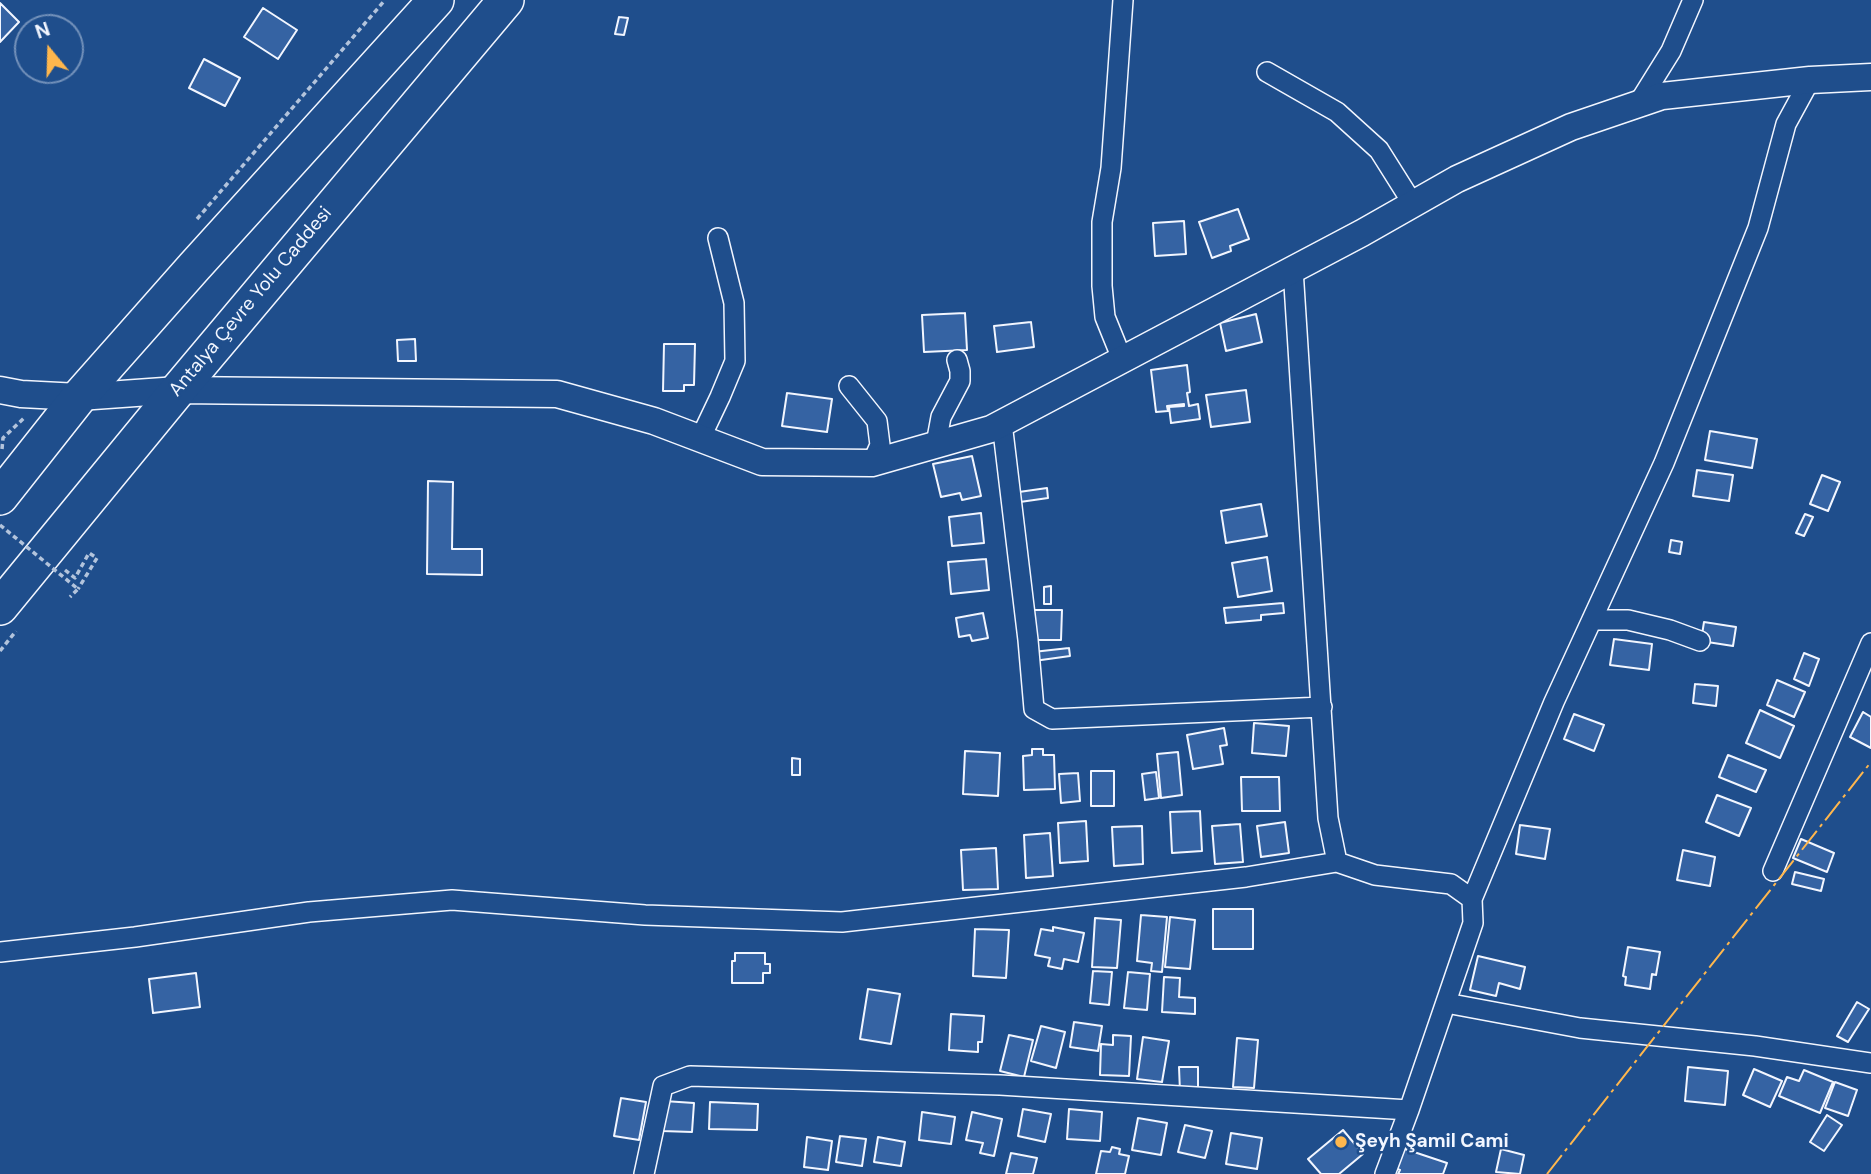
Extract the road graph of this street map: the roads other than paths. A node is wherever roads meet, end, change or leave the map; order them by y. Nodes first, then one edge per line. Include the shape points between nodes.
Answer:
1 (436, 0) edge
2 (506, 0) edge
3 (1123, 0) edge
4 (1693, 0) edge
5 (1267, 72) dead end
6 (1871, 77) edge
7 (1810, 80) junction
8 (1638, 104) junction
9 (1413, 204) junction
10 (718, 238) dead end
11 (1293, 269) junction
12 (1122, 359) junction
13 (957, 360) dead end
14 (849, 386) dead end
15 (0, 390) edge
16 (178, 390) junction
17 (79, 397) junction
18 (1002, 423) junction
19 (700, 439) junction
20 (936, 444) junction
21 (872, 463) junction
22 (0, 497) edge
23 (0, 607) edge
24 (1592, 620) junction
25 (1700, 641) dead end
26 (1871, 643) edge
27 (1322, 707) junction
28 (1337, 862) junction
29 (1773, 871) dead end
30 (1472, 899) junction
31 (0, 952) edge
32 (1446, 1003) junction
33 (1871, 1063) edge
34 (1409, 1110) junction
35 (644, 1174) edge
36 (1385, 1174) edge

1 - 17 highway
2 - 16 highway, Antalya Çevre Yolu Caddesi
3 - 12 street via 1111,167 1102,222 1105,317
4 - 8 street via 1671,51
5 - 9 street via 1345,119 1379,150
6 - 7 street
7 - 8 street via 1662,96
7 - 24 street via 1786,124 1758,228 1664,463
8 - 9 street via 1571,127
9 - 11 street
10 - 19 street via 734,303 735,360
11 - 12 street
11 - 27 street
12 - 18 street
13 - 20 street via 960,382 941,417
14 - 21 street via 877,421 880,445
15 - 17 street
16 - 17 street
16 - 19 street via 556,394
16 - 23 highway, Antalya Çevre Yolu Caddesi
17 - 22 highway
18 - 20 street
18 - 27 street via 1034,709 1052,719
19 - 21 street via 762,462
20 - 21 street
24 - 25 street via 1628,620
24 - 30 street
26 - 29 street
27 - 28 street via 1328,818
28 - 30 street via 1375,875 1451,884
28 - 31 street via 1245,877 842,922 645,915 452,900 309,912
30 - 32 street via 1473,923
32 - 33 street via 1580,1028
32 - 34 street
34 - 35 street via 1000,1085 690,1076 663,1086
34 - 36 street

